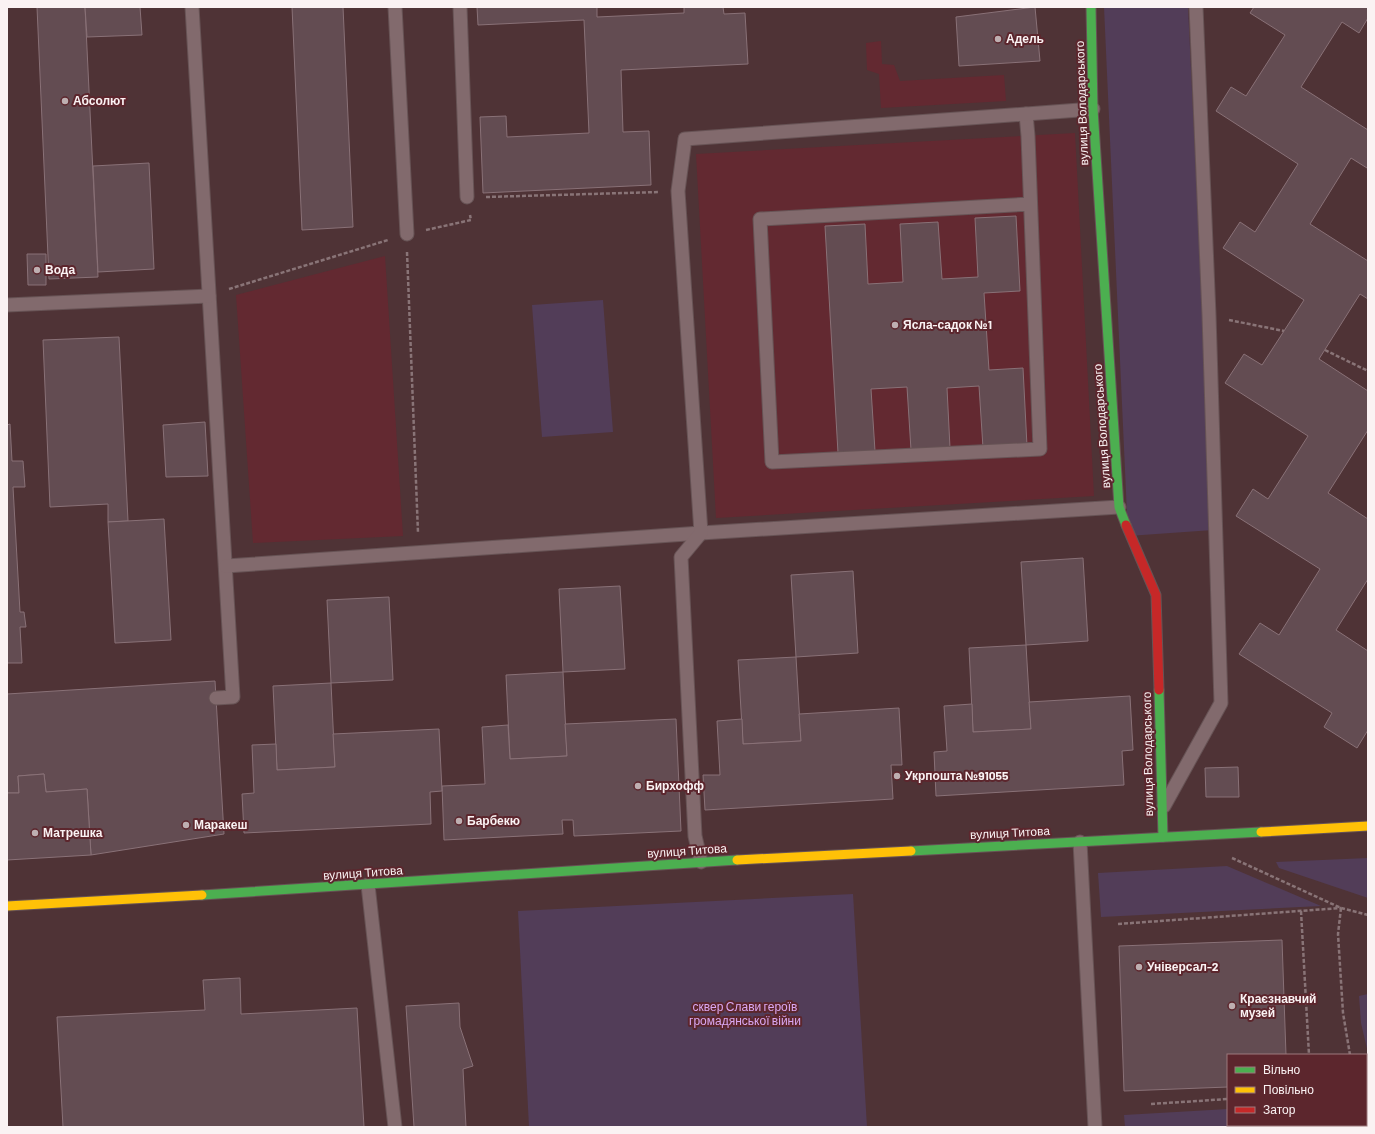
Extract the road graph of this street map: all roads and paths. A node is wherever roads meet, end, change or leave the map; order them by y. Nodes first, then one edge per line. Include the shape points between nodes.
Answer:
1 (192, 7) edge
2 (395, 7) edge
3 (460, 7) edge
4 (1091, 7) edge
5 (1196, 7) edge
6 (1093, 109) junction
7 (1026, 114) junction
8 (678, 191) junction
9 (467, 197) joint
10 (1030, 204) junction
11 (471, 220) dead end
12 (407, 234) junction
13 (209, 296) junction
14 (7, 305) edge
15 (1209, 315) junction
16 (1284, 331) dead end
17 (1325, 350) dead end
18 (1368, 371) edge
19 (1119, 507) junction
20 (701, 533) junction
21 (418, 552) junction
22 (226, 566) junction
23 (216, 698) dead end
24 (1162, 810) junction
25 (1368, 826) edge
26 (1163, 837) junction
27 (1080, 842) junction
28 (1230, 857) dead end
29 (701, 862) junction
30 (368, 885) junction
31 (7, 906) edge
32 (1341, 908) junction
33 (1301, 911) junction
34 (1368, 915) edge
35 (1118, 924) dead end
36 (1309, 1054) edge
37 (1350, 1054) edge
38 (1227, 1099) edge
39 (1150, 1104) dead end
40 (395, 1127) edge
41 (1095, 1127) edge

1 - 13 lane
2 - 12 lane
3 - 9 lane
4 - 6 street, вулиця Володарського
5 - 15 lane
6 - 7 lane
6 - 19 street, вулиця Володарського
7 - 8 lane via 685,138
7 - 10 lane
8 - 9 path
8 - 20 lane
10 - 10 lane via 1040,449 772,462 760,219
11 - 12 path
12 - 13 path
12 - 21 path
13 - 14 lane
13 - 22 lane
15 - 16 path
15 - 24 lane via 1222,703
17 - 18 path
19 - 20 lane
19 - 24 street, вулиця Володарського via 1156,595
20 - 21 lane
20 - 29 lane via 681,557 695,836
21 - 22 lane
22 - 23 lane via 233,697
24 - 26 street, вулиця Володарського
25 - 26 street, вулиця Титова
26 - 27 street, вулиця Титова
27 - 29 street, вулиця Титова
27 - 41 lane
28 - 32 path
29 - 30 street, вулиця Титова
30 - 31 street, вулиця Титова
30 - 40 lane
32 - 33 path
32 - 34 path
32 - 37 path via 1338,934 1343,1013
33 - 35 path
33 - 36 path
38 - 39 path

